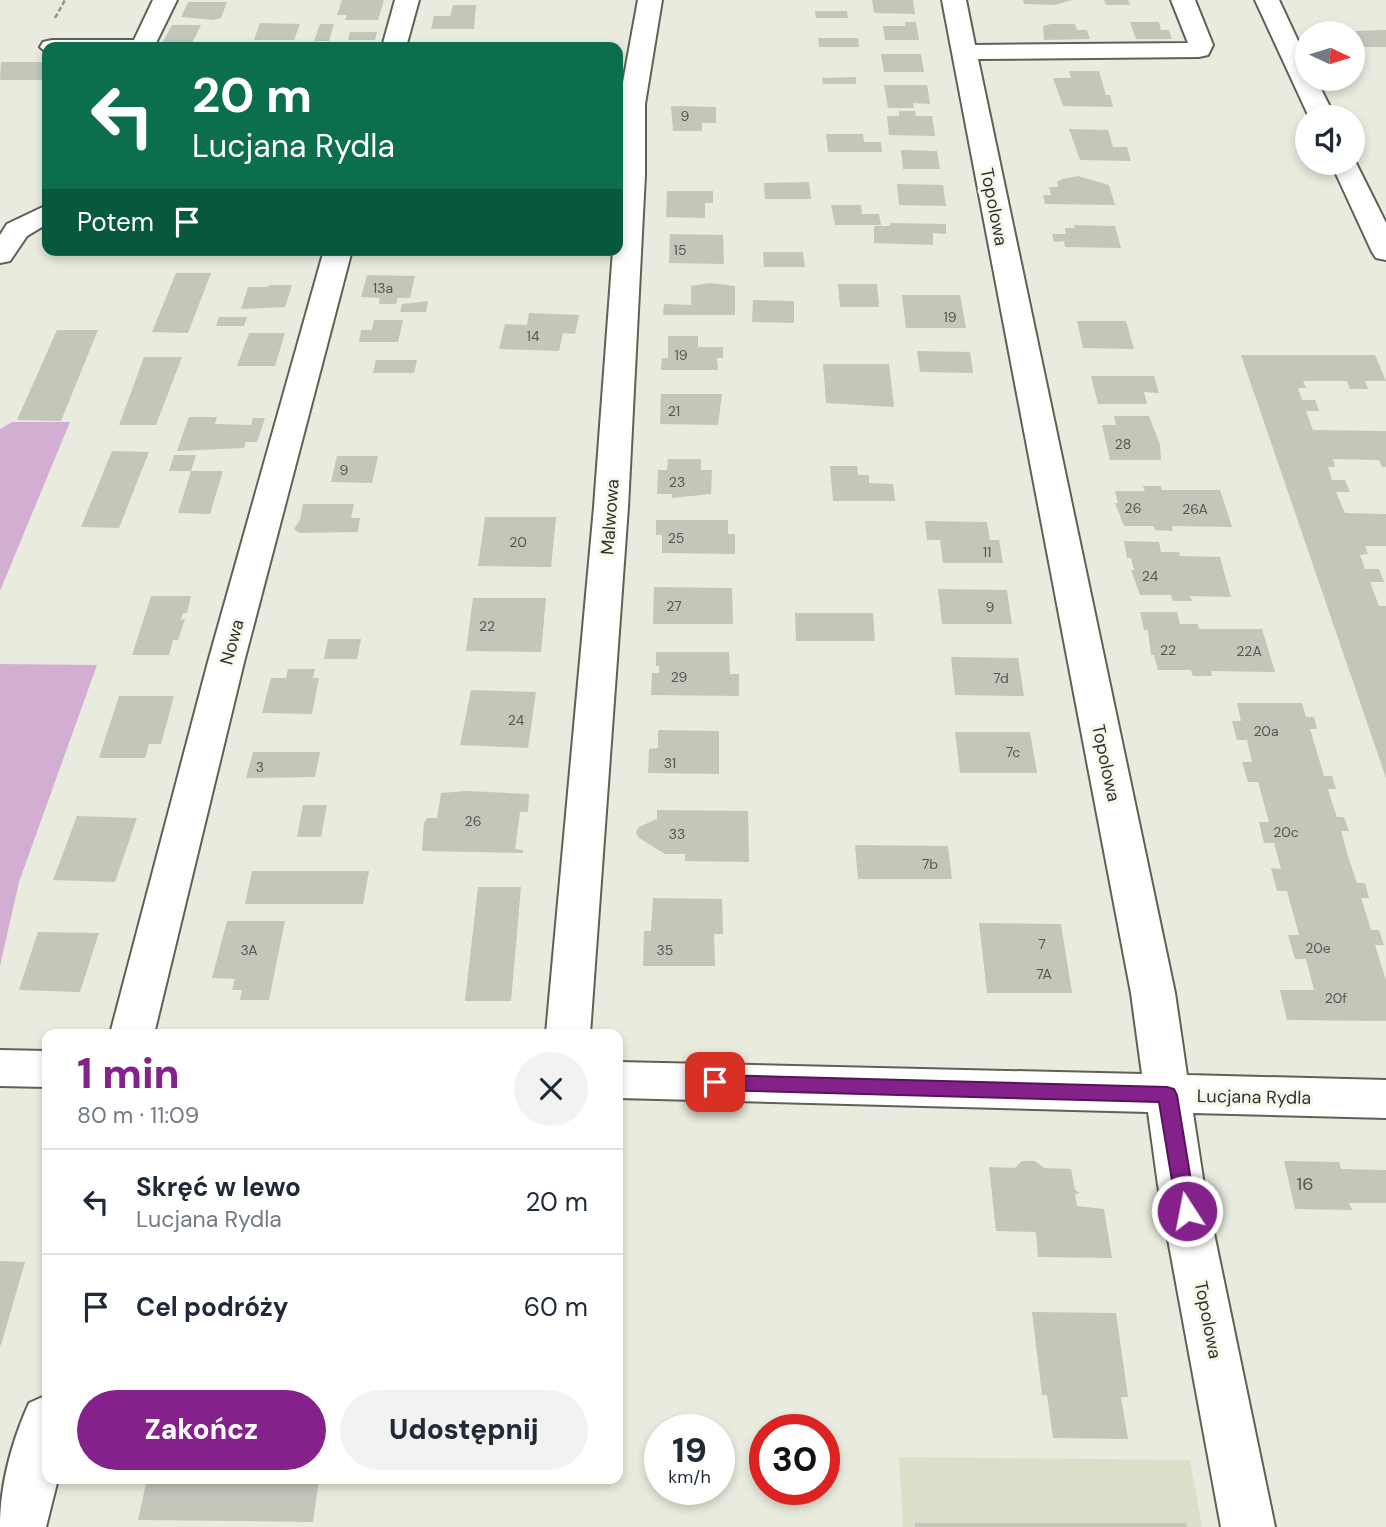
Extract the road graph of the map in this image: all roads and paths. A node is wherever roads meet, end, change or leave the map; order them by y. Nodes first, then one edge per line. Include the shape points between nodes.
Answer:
1 (165, 0) edge
2 (407, 0) edge
3 (650, 0) edge
4 (954, 0) edge
5 (1183, 0) edge
6 (1267, 0) edge
7 (144, 42) edge
8 (395, 42) edge
9 (964, 52) junction
10 (1316, 105) edge
11 (1349, 175) edge
12 (42, 216) edge
13 (1386, 253) edge
14 (0, 255) edge
15 (336, 256) edge
16 (133, 1029) edge
17 (568, 1029) edge
18 (0, 1068) edge
19 (42, 1069) edge
20 (623, 1080) edge
21 (1167, 1095) junction
22 (1386, 1099) edge
23 (42, 1439) edge
24 (19, 1527) edge
25 (1248, 1527) edge

1 - 7 street
2 - 8 street
3 - 17 street, Malwowa via 632,104 632,175 611,507
4 - 9 street, Topolowa
5 - 9 street via 1199,50
6 - 10 street
9 - 21 street, Topolowa via 1153,993
11 - 13 street
12 - 14 street via 17,230
15 - 16 street, Nowa via 226,662
18 - 19 street
20 - 21 street, Lucjana Rydla
21 - 22 street, Lucjana Rydla
21 - 25 street, Topolowa
23 - 24 street

